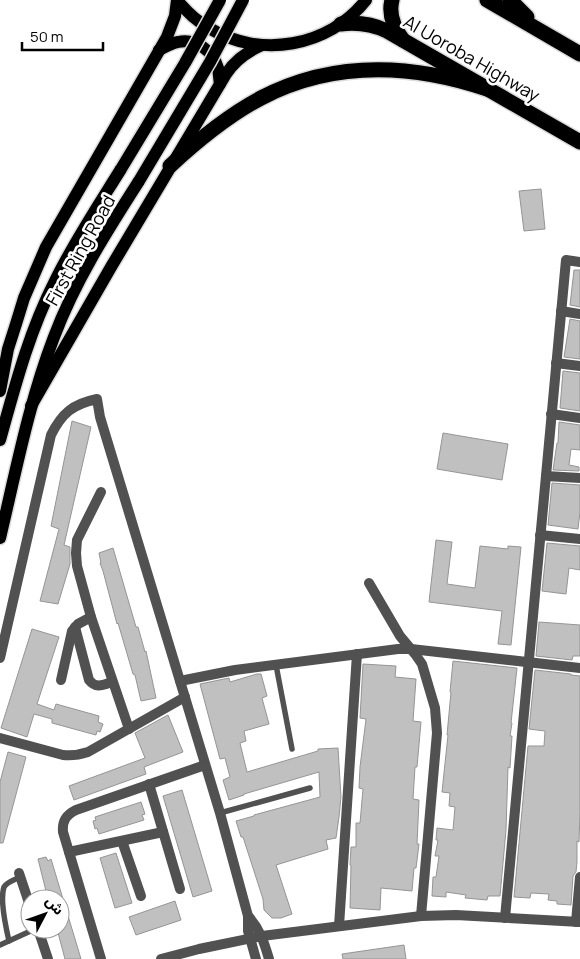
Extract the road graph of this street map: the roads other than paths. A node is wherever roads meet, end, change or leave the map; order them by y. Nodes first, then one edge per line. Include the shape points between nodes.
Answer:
1 (177, 0) edge
2 (220, 0) edge
3 (243, 0) edge
4 (366, 0) edge
5 (392, 0) edge
6 (488, 0) edge
7 (510, 0) edge
8 (341, 24) junction
9 (541, 31) junction
10 (404, 41) junction
11 (262, 45) junction
12 (159, 50) junction
13 (580, 54) edge
14 (220, 84) junction
15 (490, 90) junction
16 (580, 142) edge
17 (170, 166) junction
18 (580, 262) edge
19 (561, 311) junction
20 (580, 314) edge
21 (556, 363) junction
22 (580, 366) edge
23 (0, 391) edge
24 (32, 406) junction
25 (552, 414) junction
26 (580, 418) edge
27 (0, 440) edge
28 (546, 476) junction
29 (580, 478) edge
30 (101, 492) dead end
31 (540, 535) junction
32 (0, 538) edge
33 (580, 539) edge
34 (369, 583) dead end
35 (91, 618) junction
36 (75, 627) junction
37 (411, 650) junction
38 (357, 654) junction
39 (0, 658) edge
40 (528, 662) junction
41 (276, 665) junction
42 (580, 668) edge
43 (61, 680) dead end
44 (180, 681) junction
45 (112, 682) junction
46 (185, 697) junction
47 (129, 728) junction
48 (0, 738) edge
49 (292, 749) dead end
50 (205, 765) junction
51 (149, 784) junction
52 (310, 788) dead end
53 (220, 813) junction
54 (163, 832) junction
55 (122, 841) junction
56 (69, 852) junction
57 (20, 875) joint
58 (580, 876) edge
59 (25, 889) edge
60 (180, 889) dead end
61 (141, 896) dead end
62 (248, 916) junction
63 (421, 916) junction
64 (505, 918) junction
65 (578, 922) edge
66 (339, 926) junction
67 (20, 936) edge
68 (262, 936) junction
69 (250, 938) junction
70 (41, 939) edge
71 (9, 941) junction
72 (0, 945) edge
73 (48, 959) edge
74 (101, 959) edge
75 (161, 959) edge
76 (256, 959) edge
77 (269, 959) edge

1 - 11 main road via 197,20 221,35
1 - 12 main road via 175,16
2 - 27 main road, First Ring Road, bridge via 54,282 16,381
3 - 24 main road, First Ring Road, bridge via 210,62 101,241 67,306
4 - 8 main road
5 - 10 highway via 391,18
6 - 9 highway
7 - 9 highway
8 - 10 highway, Al Uoroba Highway via 370,25
8 - 11 main road via 303,42
9 - 13 highway
10 - 15 highway, Al Uoroba Highway
11 - 14 main road via 238,59
12 - 14 main road via 183,41 202,46 215,61
12 - 23 main road via 34,273 8,349
14 - 17 main road
15 - 16 highway, Al Uoroba Highway
15 - 17 highway via 438,75 392,69 319,77 278,90 240,110 202,137
17 - 24 main road
18 - 19 street via 566,260
19 - 20 street
19 - 21 street
21 - 22 street
21 - 25 street
24 - 32 main road, First Ring Road
25 - 26 street
25 - 28 street
28 - 29 street
28 - 31 street
30 - 35 street via 77,540 77,566
31 - 33 street
31 - 40 street
34 - 37 street
35 - 36 street
35 - 45 street
36 - 43 street
36 - 45 street via 90,680 96,686
37 - 38 street
37 - 40 street
37 - 63 street via 424,670 438,727
38 - 41 street
38 - 66 street
39 - 44 street via 51,435 56,424 73,407 97,399
40 - 42 street
40 - 64 street
41 - 44 street
41 - 49 lane
44 - 46 street
45 - 47 street
46 - 47 street
46 - 50 street
47 - 48 street via 88,752 72,756
50 - 51 street
50 - 53 street
51 - 54 street
51 - 56 street via 71,812 62,826
52 - 53 lane
53 - 62 street
54 - 55 street
54 - 60 street
55 - 56 street
55 - 61 street
56 - 74 street
57 - 59 street
57 - 71 lane via 1,892
58 - 65 street
62 - 68 street
62 - 69 street
63 - 64 street
63 - 66 street
64 - 65 street
66 - 68 street
67 - 71 lane
68 - 69 street
68 - 77 street
69 - 75 street
69 - 76 street
70 - 73 street
71 - 72 lane

